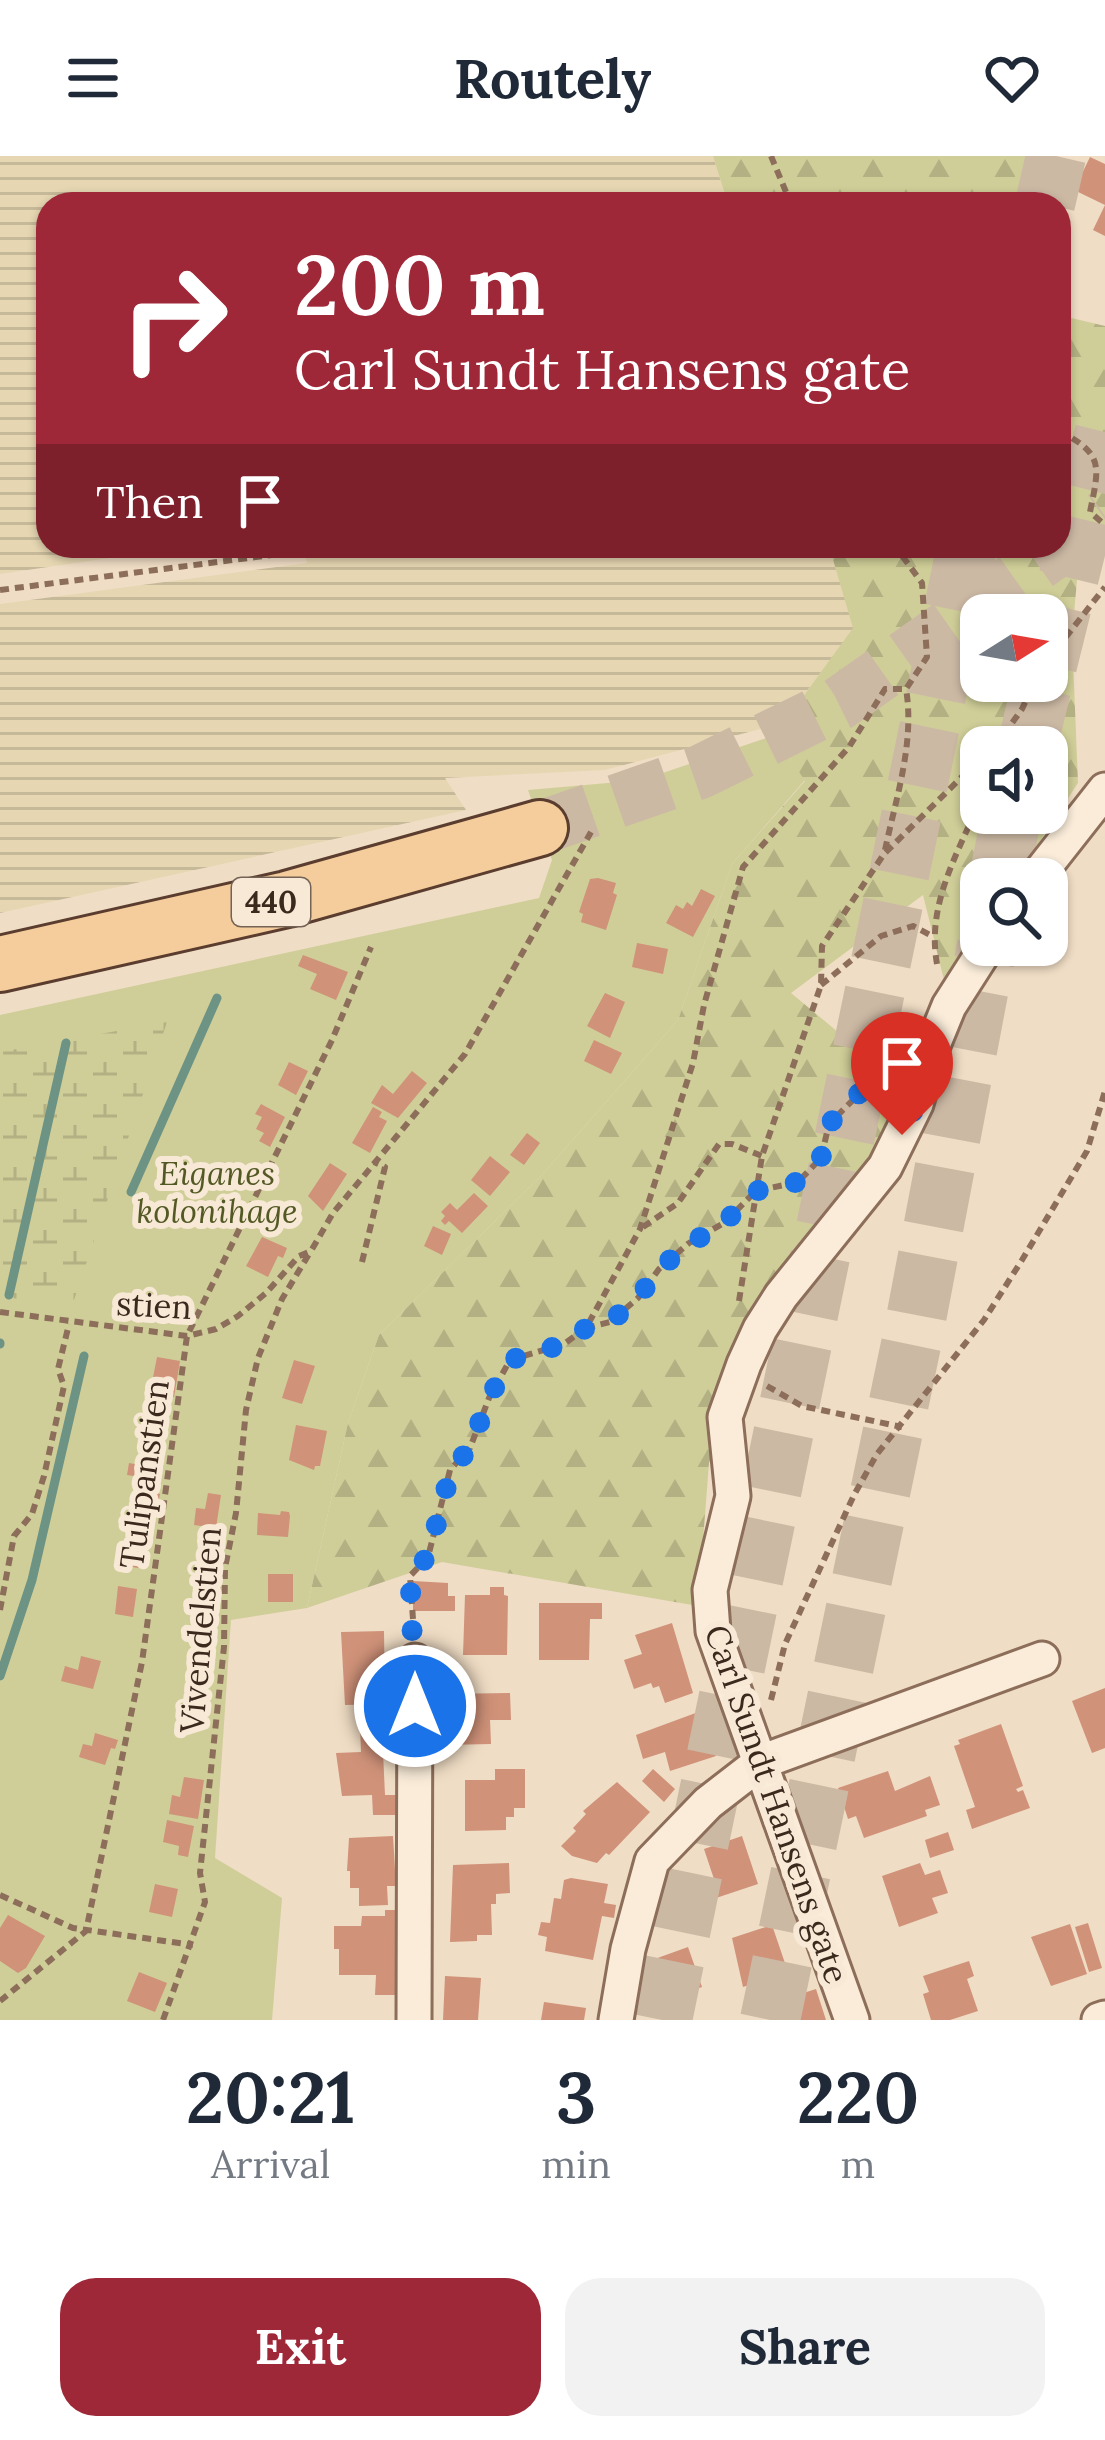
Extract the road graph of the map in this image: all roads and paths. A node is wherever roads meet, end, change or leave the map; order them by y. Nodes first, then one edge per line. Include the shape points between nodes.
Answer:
1 (771, 156) edge
2 (786, 192) edge
3 (1071, 439) edge
4 (1105, 525) edge
5 (249, 558) edge
6 (904, 558) edge
7 (1105, 587) edge
8 (0, 590) edge
9 (1068, 634) edge
10 (906, 689) junction
11 (960, 779) edge
12 (1105, 790) edge
13 (566, 830) joint
14 (963, 834) edge
15 (884, 854) junction
16 (1052, 858) edge
17 (932, 936) junction
18 (370, 947) dead end
19 (0, 964) edge
20 (975, 966) edge
21 (821, 985) junction
22 (949, 1006) junction
23 (931, 1050) junction
24 (1105, 1091) edge
25 (762, 1156) junction
26 (374, 1162) junction
27 (756, 1191) junction
28 (640, 1229) junction
29 (311, 1251) junction
30 (362, 1262) dead end
31 (0, 1312) edge
32 (69, 1324) junction
33 (586, 1328) junction
34 (187, 1336) junction
35 (744, 1364) junction
36 (902, 1427) junction
37 (0, 1610) edge
38 (1042, 1659) dead end
39 (415, 1661) joint
40 (758, 1755) junction
41 (0, 1895) edge
42 (86, 1931) junction
43 (193, 1945) junction
44 (0, 2001) edge
45 (163, 2020) edge
46 (414, 2020) edge
47 (616, 2020) edge
48 (852, 2020) edge

1 - 2 path
3 - 4 path via 1094,454 1090,512
5 - 8 path
6 - 10 path via 922,583 927,657
7 - 9 path
10 - 15 path via 907,741
10 - 28 path via 885,689 849,746 743,867
11 - 15 path
12 - 16 street
13 - 19 main road, 440
13 - 26 path, stien via 465,1054
14 - 17 path
15 - 21 path via 822,946
17 - 21 path via 913,926 881,936
17 - 22 path via 938,966 931,990
18 - 34 path, Tulipanstien
20 - 22 street, Carl Sundt Hansens gate
21 - 25 path
22 - 23 street, Carl Sundt Hansens gate
23 - 27 path via 888,1064 829,1124 821,1158 798,1182
23 - 35 street, Carl Sundt Hansens gate via 885,1167 782,1296
24 - 36 path via 1087,1151 1043,1224 984,1320
25 - 27 path
25 - 28 path via 719,1144 678,1204
26 - 29 path, stien
26 - 30 path via 385,1167
27 - 33 path via 659,1269 610,1322
27 - 35 path via 739,1292
28 - 33 path
29 - 34 path, stien via 238,1316
29 - 43 path, Vivendelstien via 282,1299 246,1410 200,1873 206,1902
31 - 32 path, stien
32 - 34 path, stien
32 - 37 path via 44,1476 32,1514 14,1536
33 - 39 path via 564,1344 510,1360 470,1448 451,1470 428,1556 410,1576
34 - 42 path, Tulipanstien via 142,1662
35 - 36 path via 802,1406
35 - 40 street, Carl Sundt Hansens gate via 725,1417 733,1496 709,1604
36 - 40 path via 854,1495 794,1622
38 - 40 street
39 - 46 street
40 - 47 street via 652,1862
40 - 48 street, Carl Sundt Hansens gate
41 - 42 path
42 - 43 path
42 - 44 path
43 - 45 path, Vivendelstien

